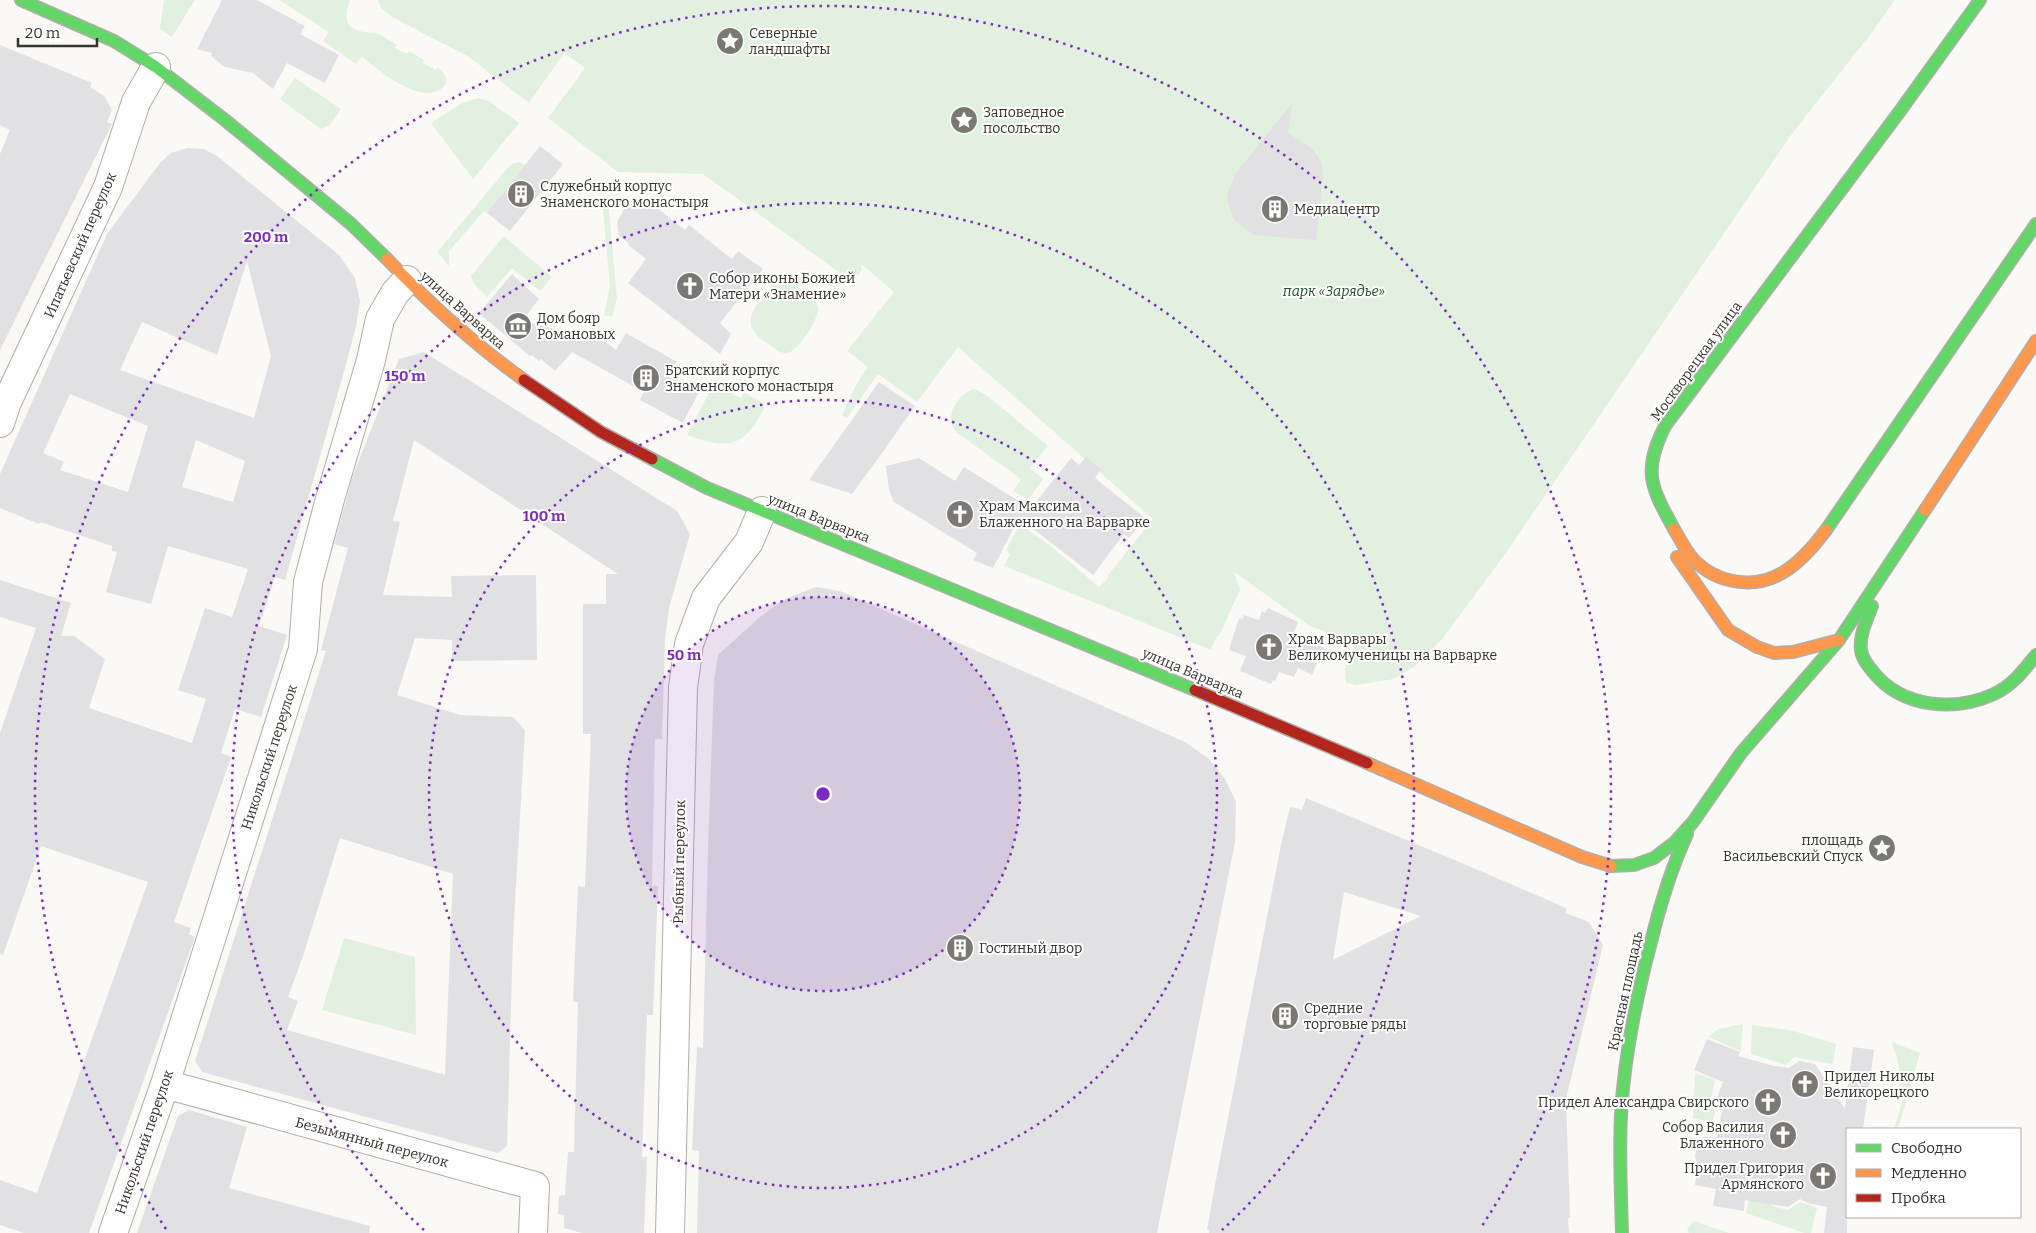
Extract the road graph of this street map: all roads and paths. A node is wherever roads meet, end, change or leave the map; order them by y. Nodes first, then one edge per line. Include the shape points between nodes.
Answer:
1 (21, 0) edge
2 (1980, 0) edge
3 (156, 67) junction
4 (2036, 224) edge
5 (407, 280) junction
6 (2036, 341) edge
7 (2, 409) edge
8 (762, 511) junction
9 (1672, 550) dead end
10 (1884, 574) junction
11 (1839, 640) junction
12 (2036, 655) edge
13 (1693, 822) junction
14 (165, 1084) junction
15 (112, 1233) edge
16 (533, 1233) edge
17 (670, 1233) edge
18 (1622, 1233) edge

1 - 3 street, улица Варварка via 114,41
2 - 4 street, Москворецкая улица via 1671,418 1652,451 1653,487 1665,514 1693,558 1713,574 1738,583 1768,580 1792,566 1821,536 1852,495
3 - 5 street, улица Варварка via 350,223
3 - 7 street, Ипатьевский переулок via 136,102 108,187
5 - 8 street, улица Варварка via 489,355 601,432 707,488
5 - 14 street, Никольский переулок via 380,319 308,582 303,649
6 - 10 street
8 - 13 street, улица Варварка via 1248,712 1594,862 1620,866 1654,858
8 - 17 street, Рыбный переулок via 749,542 706,598 690,644 684,688
9 - 11 street via 1728,630 1743,640 1774,653 1809,649
10 - 11 street
10 - 12 street via 1861,642 1862,652 1875,677 1912,701 1966,704 1995,694 2020,675
11 - 13 street via 1741,753
13 - 18 street, Красная площадь via 1674,860 1632,1020 1621,1102
14 - 15 street, Никольский переулок
14 - 16 street, Безымянный переулок via 535,1186

